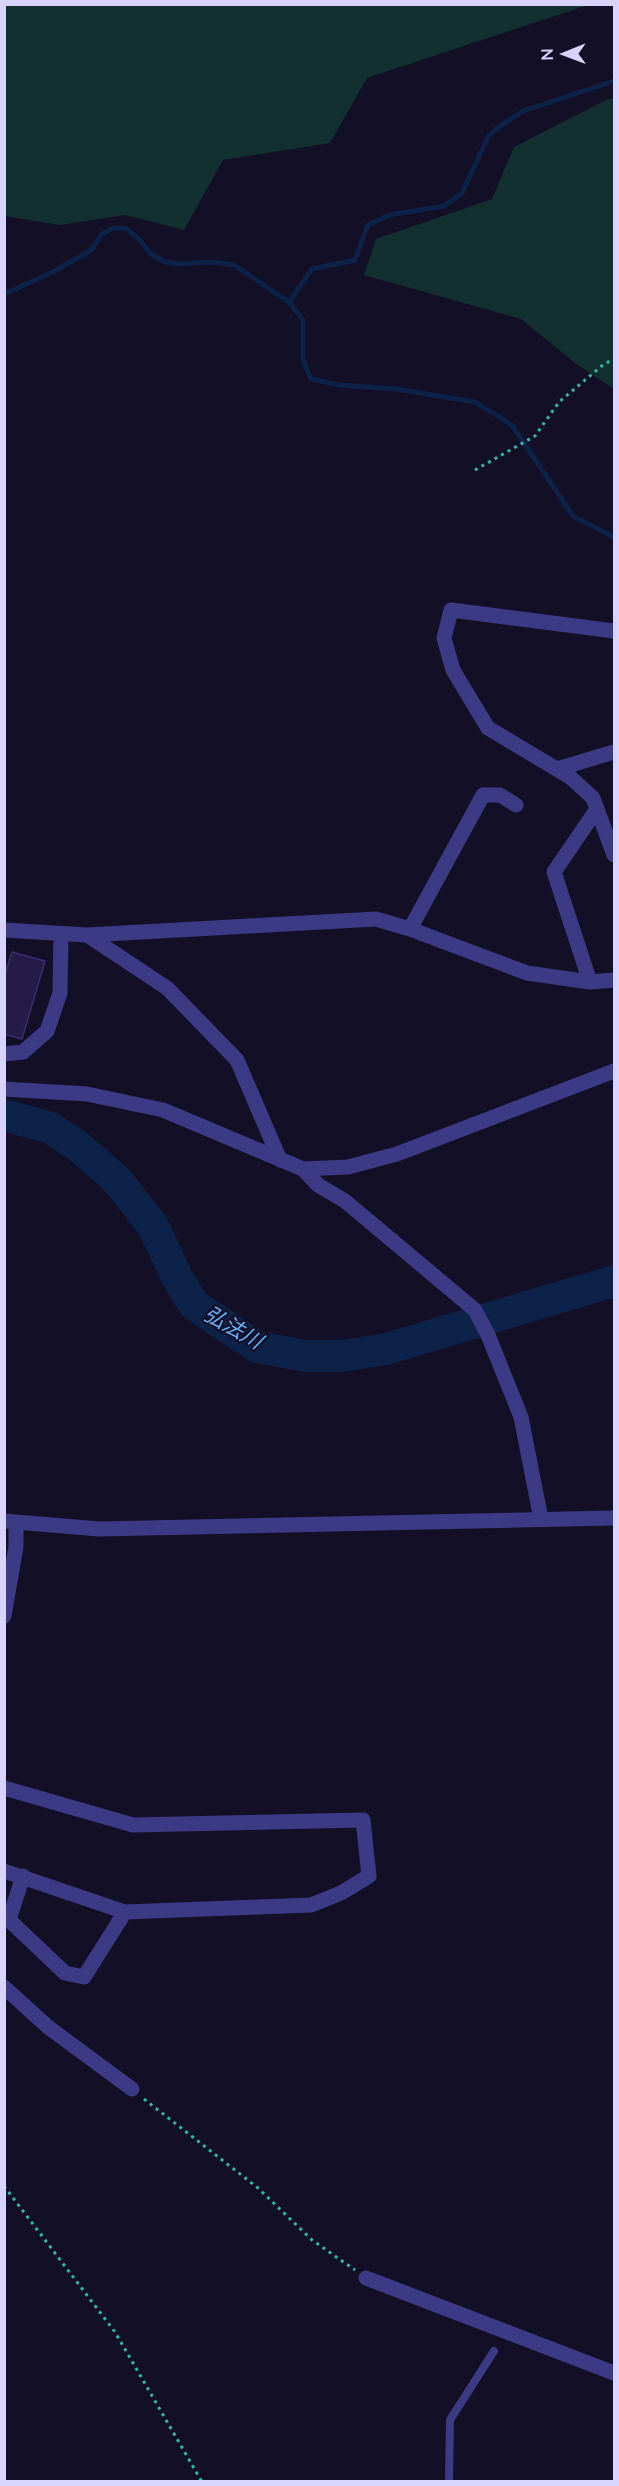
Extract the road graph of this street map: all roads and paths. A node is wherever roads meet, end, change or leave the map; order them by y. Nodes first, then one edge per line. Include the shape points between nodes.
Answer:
1 (615, 359) edge
2 (476, 470) dead end
3 (615, 631) edge
4 (615, 752) edge
5 (557, 769) junction
6 (516, 805) dead end
7 (597, 809) junction
8 (615, 855) edge
9 (410, 929) junction
10 (4, 930) edge
11 (62, 934) junction
12 (87, 935) junction
13 (615, 980) edge
14 (590, 982) junction
15 (4, 1054) edge
16 (615, 1071) edge
17 (4, 1089) edge
18 (280, 1160) junction
19 (303, 1169) junction
20 (615, 1518) edge
21 (541, 1519) junction
22 (10, 1522) edge
23 (4, 1616) edge
24 (4, 1788) edge
25 (4, 1871) edge
26 (22, 1876) junction
27 (125, 1912) junction
28 (4, 1987) edge
29 (132, 2089) joint
30 (4, 2186) edge
31 (366, 2278) joint
32 (494, 2351) dead end
33 (615, 2373) edge
34 (202, 2481) edge
35 (449, 2481) edge

1 - 2 path via 559,402 535,436
3 - 5 street via 451,610 444,638 453,670 476,711 488,728
4 - 5 street
5 - 7 street via 593,798
6 - 9 street via 500,795 483,795
7 - 8 street
7 - 14 street via 554,872
9 - 12 street via 376,919
9 - 14 street via 527,973
10 - 11 street
11 - 12 street
11 - 15 street via 60,993 47,1031 24,1052
12 - 18 street via 167,988 237,1060
13 - 14 street
16 - 19 street via 397,1154 348,1167
17 - 18 street via 87,1094 163,1110
18 - 19 street
19 - 21 street via 475,1310 521,1416
20 - 21 street
21 - 22 street via 99,1529
22 - 23 street via 16,1547
24 - 27 street via 133,1826 363,1820 369,1876 311,1905
25 - 26 street
26 - 27 street
26 - 27 street via 9,1920 65,1973 84,1977
28 - 29 street via 48,2027
29 - 31 path via 258,2188 312,2240
30 - 34 path via 115,2332
31 - 33 street
32 - 35 lane via 450,2420

